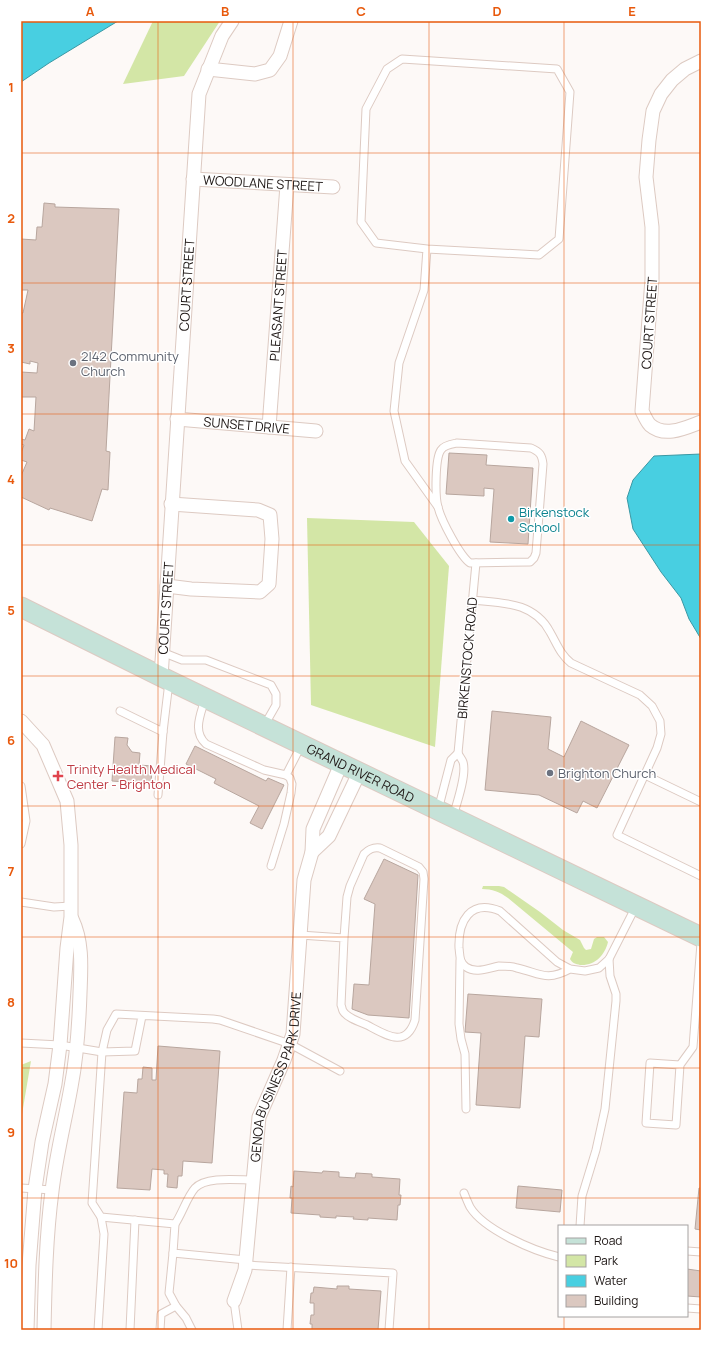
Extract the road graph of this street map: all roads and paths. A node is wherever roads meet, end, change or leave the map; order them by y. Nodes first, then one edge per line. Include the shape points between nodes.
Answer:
1 (232, 21) edge
2 (291, 21) edge
3 (701, 61) edge
4 (208, 69) junction
5 (193, 179) junction
6 (287, 185) junction
7 (333, 187) dead end
8 (427, 249) junction
9 (176, 419) junction
10 (701, 422) edge
11 (269, 427) junction
12 (316, 431) dead end
13 (171, 504) junction
14 (438, 507) junction
15 (476, 563) junction
16 (167, 586) junction
17 (472, 600) junction
18 (21, 607) edge
19 (162, 652) junction
20 (165, 679) junction
21 (205, 698) junction
22 (120, 711) dead end
23 (21, 722) edge
24 (264, 726) junction
25 (163, 732) junction
26 (301, 745) junction
27 (458, 753) junction
28 (340, 764) junction
29 (359, 773) junction
30 (286, 775) junction
31 (645, 775) junction
32 (21, 786) edge
33 (158, 794) dead end
34 (701, 802) edge
35 (445, 814) junction
36 (21, 844) edge
37 (312, 852) junction
38 (271, 866) dead end
39 (701, 876) edge
40 (21, 902) edge
41 (636, 906) junction
42 (71, 912) junction
43 (300, 935) junction
44 (701, 936) edge
45 (344, 938) junction
46 (701, 943) edge
47 (609, 959) junction
48 (460, 960) junction
49 (570, 969) junction
50 (142, 1016) junction
51 (21, 1043) edge
52 (290, 1044) junction
53 (60, 1045) junction
54 (76, 1047) junction
55 (102, 1052) junction
56 (680, 1065) junction
57 (340, 1071) dead end
58 (466, 1109) dead end
59 (254, 1180) junction
60 (21, 1188) edge
61 (35, 1189) junction
62 (52, 1190) junction
63 (464, 1193) dead end
64 (101, 1217) junction
65 (135, 1220) junction
66 (175, 1224) junction
67 (580, 1225) edge
68 (688, 1251) edge
69 (701, 1252) edge
70 (173, 1253) junction
71 (558, 1257) edge
72 (246, 1262) junction
73 (291, 1267) junction
74 (234, 1301) joint
75 (176, 1306) junction
76 (688, 1308) edge
77 (701, 1309) edge
78 (27, 1330) edge
79 (44, 1330) edge
80 (98, 1330) edge
81 (130, 1330) edge
82 (160, 1330) edge
83 (192, 1330) edge
84 (238, 1330) edge
85 (287, 1330) edge
86 (389, 1330) edge

1 - 4 street, COURT STREET via 222,36
2 - 4 street via 280,56 270,70 255,74
3 - 10 street, COURT STREET via 685,69 672,80 661,94 653,111 646,177 653,246 642,411 649,425 663,432 675,431
4 - 5 street, COURT STREET via 199,94
5 - 6 street, WOODLANE STREET
5 - 9 street, COURT STREET
6 - 7 street, WOODLANE STREET
6 - 11 street, PLEASANT STREET
8 - 8 lane via 539,255 558,239 570,92 557,69 402,59 387,69 366,109 361,222 376,243
8 - 14 lane via 424,290 398,364 394,411 405,461
9 - 11 street, SUNSET DRIVE
9 - 13 street, COURT STREET
11 - 12 street, SUNSET DRIVE
13 - 16 street, COURT STREET
13 - 16 street via 258,510 270,515 272,539 269,584 260,592
14 - 15 lane via 466,560
14 - 15 lane via 437,456 441,448 457,443 531,448 542,456 534,558 525,563
15 - 17 lane, BIRKENSTOCK ROAD
16 - 19 street, COURT STREET
17 - 27 lane, BIRKENSTOCK ROAD
17 - 31 lane via 511,604 537,615 544,622 565,658 640,695 652,706 660,721 661,734
18 - 20 main road, GRAND RIVER ROAD
19 - 20 street, COURT STREET
19 - 24 lane via 182,660 206,660 270,686 276,694 276,705
20 - 21 main road, GRAND RIVER ROAD
20 - 25 lane
21 - 24 main road, GRAND RIVER ROAD
21 - 30 lane via 198,732 206,744 264,770
22 - 25 lane
23 - 42 street via 43,745 67,801 71,845
24 - 26 main road, GRAND RIVER ROAD
25 - 33 lane
26 - 28 main road, GRAND RIVER ROAD
26 - 30 lane
27 - 35 lane, BIRKENSTOCK ROAD via 451,760
27 - 35 lane, BIRKENSTOCK ROAD via 464,770 461,789
28 - 29 main road, GRAND RIVER ROAD
28 - 37 street, GENOA BUSINESS PARK DRIVE via 313,829
29 - 35 main road, GRAND RIVER ROAD
29 - 37 street, GENOA BUSINESS PARK DRIVE via 328,836
30 - 38 lane via 292,784 291,793
31 - 34 lane
31 - 39 lane via 617,835
32 - 36 lane via 26,821
35 - 41 main road, GRAND RIVER ROAD
37 - 43 street, GENOA BUSINESS PARK DRIVE via 304,880
40 - 42 lane
41 - 44 main road, GRAND RIVER ROAD
41 - 47 lane
42 - 53 street
42 - 54 street via 78,931 81,957
43 - 45 lane
43 - 52 street, GENOA BUSINESS PARK DRIVE via 293,1034
45 - 45 lane via 341,1005 343,1011 389,1037 407,1035 415,1020 424,879 419,867 380,848 373,847 368,850 350,886
46 - 56 lane via 693,1047
47 - 49 lane via 599,968 586,972
47 - 67 lane via 616,1001 605,1109 582,1196
48 - 49 lane via 466,967 475,970 500,966 516,967 542,976 561,974
48 - 49 lane via 459,939 463,921 469,913 478,908 490,907 500,911 557,962
48 - 58 lane via 459,1024 465,1054
50 - 52 lane via 220,1020
50 - 55 lane via 116,1014 107,1030
50 - 55 lane via 135,1051
51 - 53 lane
52 - 57 lane
52 - 59 street, GENOA BUSINESS PARK DRIVE via 259,1117
53 - 54 lane
53 - 61 street
54 - 55 lane
54 - 62 street
55 - 64 lane via 92,1203
56 - 56 lane via 676,1125 646,1123 650,1063
59 - 66 lane via 203,1183 195,1188
59 - 72 street, GENOA BUSINESS PARK DRIVE
60 - 61 lane
61 - 62 lane
61 - 78 street
62 - 79 street via 46,1246
63 - 71 lane via 471,1208 488,1226 529,1247
64 - 65 lane
64 - 80 lane via 104,1234
65 - 66 lane
65 - 81 lane
66 - 70 lane
68 - 69 lane
70 - 72 lane
70 - 75 lane via 169,1293
72 - 73 lane
72 - 74 street, GENOA BUSINESS PARK DRIVE
73 - 85 lane
73 - 86 lane via 393,1273
74 - 84 lane
75 - 82 lane via 162,1314
75 - 83 lane
76 - 77 lane

